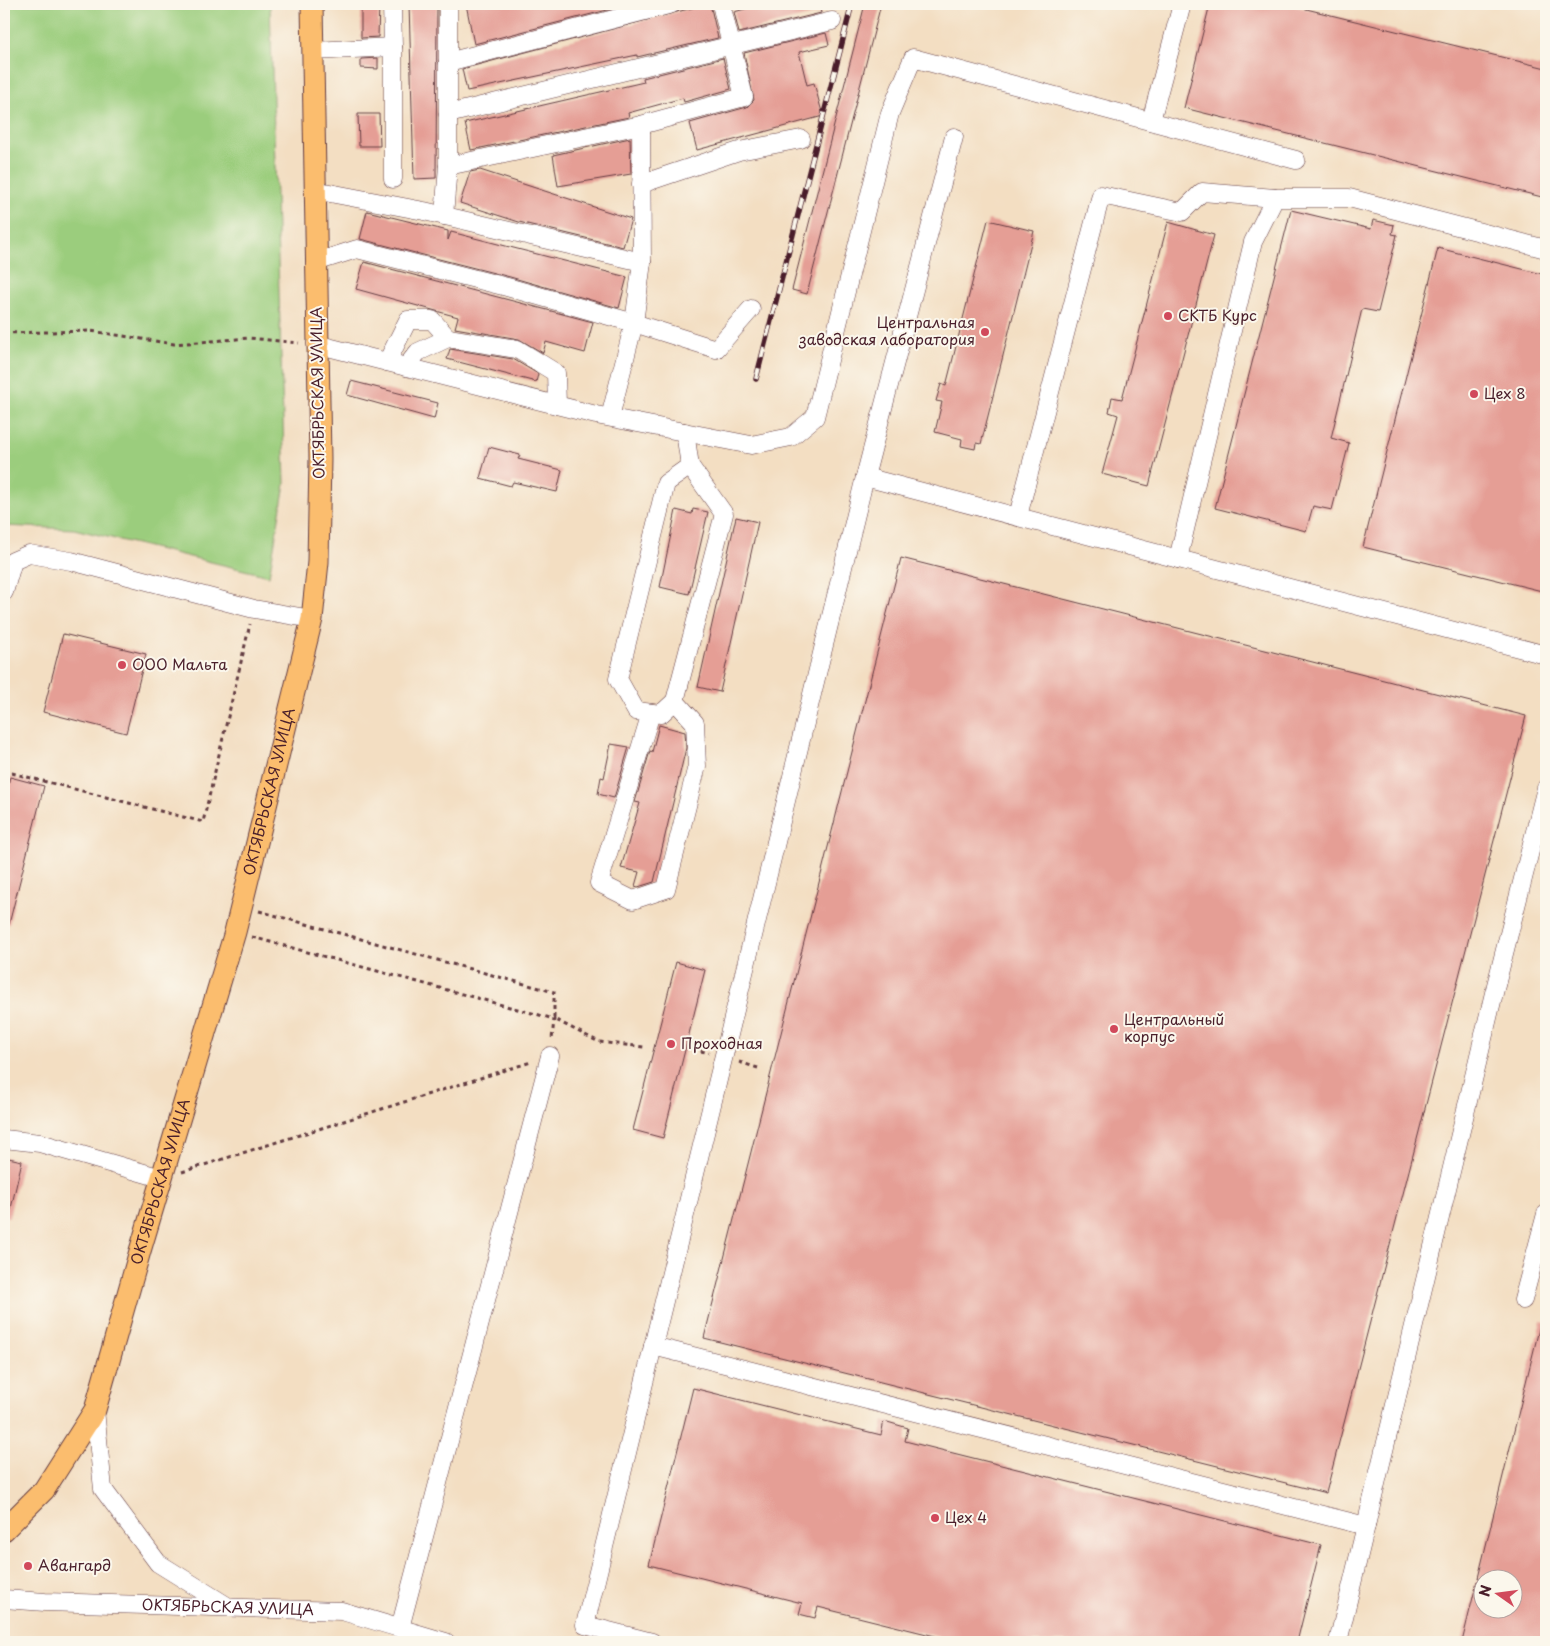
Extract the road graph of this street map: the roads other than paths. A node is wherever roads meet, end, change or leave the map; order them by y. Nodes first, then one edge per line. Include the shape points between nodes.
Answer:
1 (312, 4) edge
2 (392, 4) edge
3 (448, 4) edge
4 (672, 4) edge
5 (721, 4) edge
6 (1182, 4) edge
7 (832, 21) dead end
8 (731, 44) junction
9 (393, 46) junction
10 (313, 51) junction
11 (448, 62) junction
12 (448, 114) junction
13 (1151, 121) junction
14 (641, 125) junction
15 (954, 137) dead end
16 (801, 139) dead end
17 (1296, 160) dead end
18 (448, 166) junction
19 (393, 179) dead end
20 (641, 184) junction
21 (314, 190) junction
22 (1275, 198) junction
23 (444, 216) junction
24 (1546, 249) edge
25 (316, 262) junction
26 (642, 262) junction
27 (751, 309) dead end
28 (634, 323) junction
29 (448, 338) junction
30 (316, 344) junction
31 (388, 362) junction
32 (406, 367) junction
33 (557, 405) junction
34 (610, 417) junction
35 (685, 432) junction
36 (690, 466) junction
37 (865, 477) junction
38 (1018, 516) junction
39 (1178, 559) junction
40 (4, 592) edge
41 (312, 619) junction
42 (1546, 655) edge
43 (675, 701) junction
44 (651, 713) junction
45 (1546, 788) edge
46 (550, 1056) road end
47 (4, 1139) edge
48 (161, 1178) junction
49 (1546, 1214) edge
50 (1523, 1300) dead end
51 (653, 1346) junction
52 (95, 1410) junction
53 (1366, 1526) junction
54 (4, 1530) edge
55 (4, 1599) edge
56 (227, 1607) junction
57 (400, 1628) junction
58 (440, 1641) edge
59 (652, 1642) edge
60 (1338, 1642) edge

1 - 10 main road, ОКТЯБРЬСКАЯ УЛИЦА
2 - 9 street
3 - 11 street
4 - 11 street
5 - 8 street
6 - 13 street
7 - 8 street
8 - 12 street
8 - 14 street via 744,97
9 - 10 street
9 - 19 street
10 - 21 main road, ОКТЯБРЬСКАЯ УЛИЦА
11 - 12 street
12 - 18 street
13 - 17 street
13 - 35 street via 914,58 890,112 815,417 790,436 751,445
14 - 18 street
14 - 20 street
15 - 37 street
16 - 20 street via 739,151
18 - 23 street
20 - 26 street
21 - 23 street
21 - 25 main road, ОКТЯБРЬСКАЯ УЛИЦА
22 - 24 street via 1350,198
22 - 38 street via 1202,192 1182,212 1101,195
22 - 39 street via 1253,242
23 - 26 street
25 - 28 street via 357,249
25 - 30 main road, ОКТЯБРЬСКАЯ УЛИЦА
26 - 28 street
27 - 28 street via 716,349
28 - 34 street
29 - 31 street via 432,320 408,320
29 - 32 street via 418,352
29 - 33 street via 517,349 556,373
30 - 31 street
30 - 41 main road, ОКТЯБРЬСКАЯ УЛИЦА via 320,460 318,562
31 - 32 street
32 - 33 street
33 - 34 street
34 - 35 street
35 - 36 street
36 - 43 street via 724,514
36 - 44 street via 666,483 618,679 636,711
37 - 38 street
37 - 51 street
38 - 39 street
39 - 42 street
40 - 41 street via 13,561 29,554 71,561 254,609
41 - 48 main road, ОКТЯБРЬСКАЯ УЛИЦА via 234,932
43 - 44 street via 661,714
43 - 44 street via 695,723 697,766 666,889 633,900 599,883
45 - 53 street
46 - 57 street
47 - 48 street via 40,1143
48 - 52 main road, ОКТЯБРЬСКАЯ УЛИЦА
49 - 50 street
51 - 53 street
51 - 59 street via 585,1625
52 - 54 main road, ОКТЯБРЬСКАЯ УЛИЦА via 44,1490
52 - 56 street via 103,1489 158,1563
53 - 60 street
55 - 56 street, ОКТЯБРЬСКАЯ УЛИЦА
56 - 57 street, ОКТЯБРЬСКАЯ УЛИЦА via 342,1611
57 - 58 street, ОКТЯБРЬСКАЯ УЛИЦА

